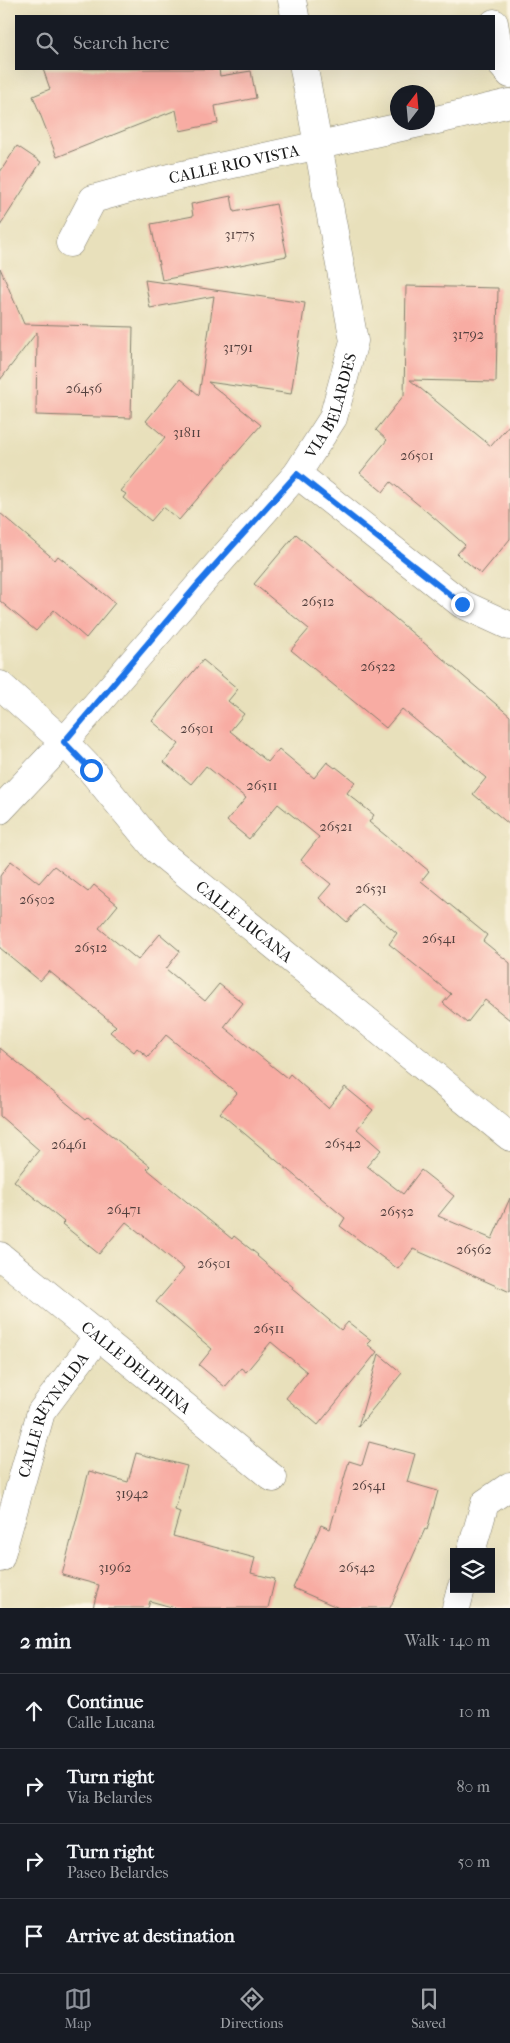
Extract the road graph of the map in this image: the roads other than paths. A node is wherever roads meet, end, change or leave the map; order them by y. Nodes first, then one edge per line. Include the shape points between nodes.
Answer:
1 (292, 0) edge
2 (490, 0) edge
3 (294, 15) edge
4 (492, 15) edge
5 (495, 29) edge
6 (304, 70) edge
7 (510, 74) edge
8 (510, 103) edge
9 (435, 120) edge
10 (390, 130) edge
11 (318, 146) junction
12 (70, 244) dead end
13 (297, 474) junction
14 (510, 626) edge
15 (0, 685) edge
16 (64, 742) junction
17 (0, 810) edge
18 (510, 1137) edge
19 (0, 1256) edge
20 (99, 1335) junction
21 (273, 1478) dead end
22 (510, 1486) edge
23 (472, 1548) edge
24 (0, 1558) edge
25 (460, 1593) edge
26 (456, 1608) edge

1 - 3 street
2 - 4 street
5 - 7 street via 501,64
6 - 11 street, VIA BELARDES
8 - 9 street, CALLE RIO VISTA
10 - 11 street, CALLE RIO VISTA
11 - 12 street, CALLE RIO VISTA via 169,178 93,200
11 - 13 street, VIA BELARDES via 354,341 333,418
13 - 14 street via 462,604
13 - 16 street, VIA BELARDES
15 - 16 street, CALLE LUCANA
16 - 17 street, VIA BELARDES
16 - 18 street, CALLE LUCANA via 157,850
19 - 20 street, CALLE DELPHINA
20 - 21 street, CALLE DELPHINA
20 - 24 street, CALLE REYNALDA via 40,1412
22 - 23 street via 485,1503
25 - 26 street

